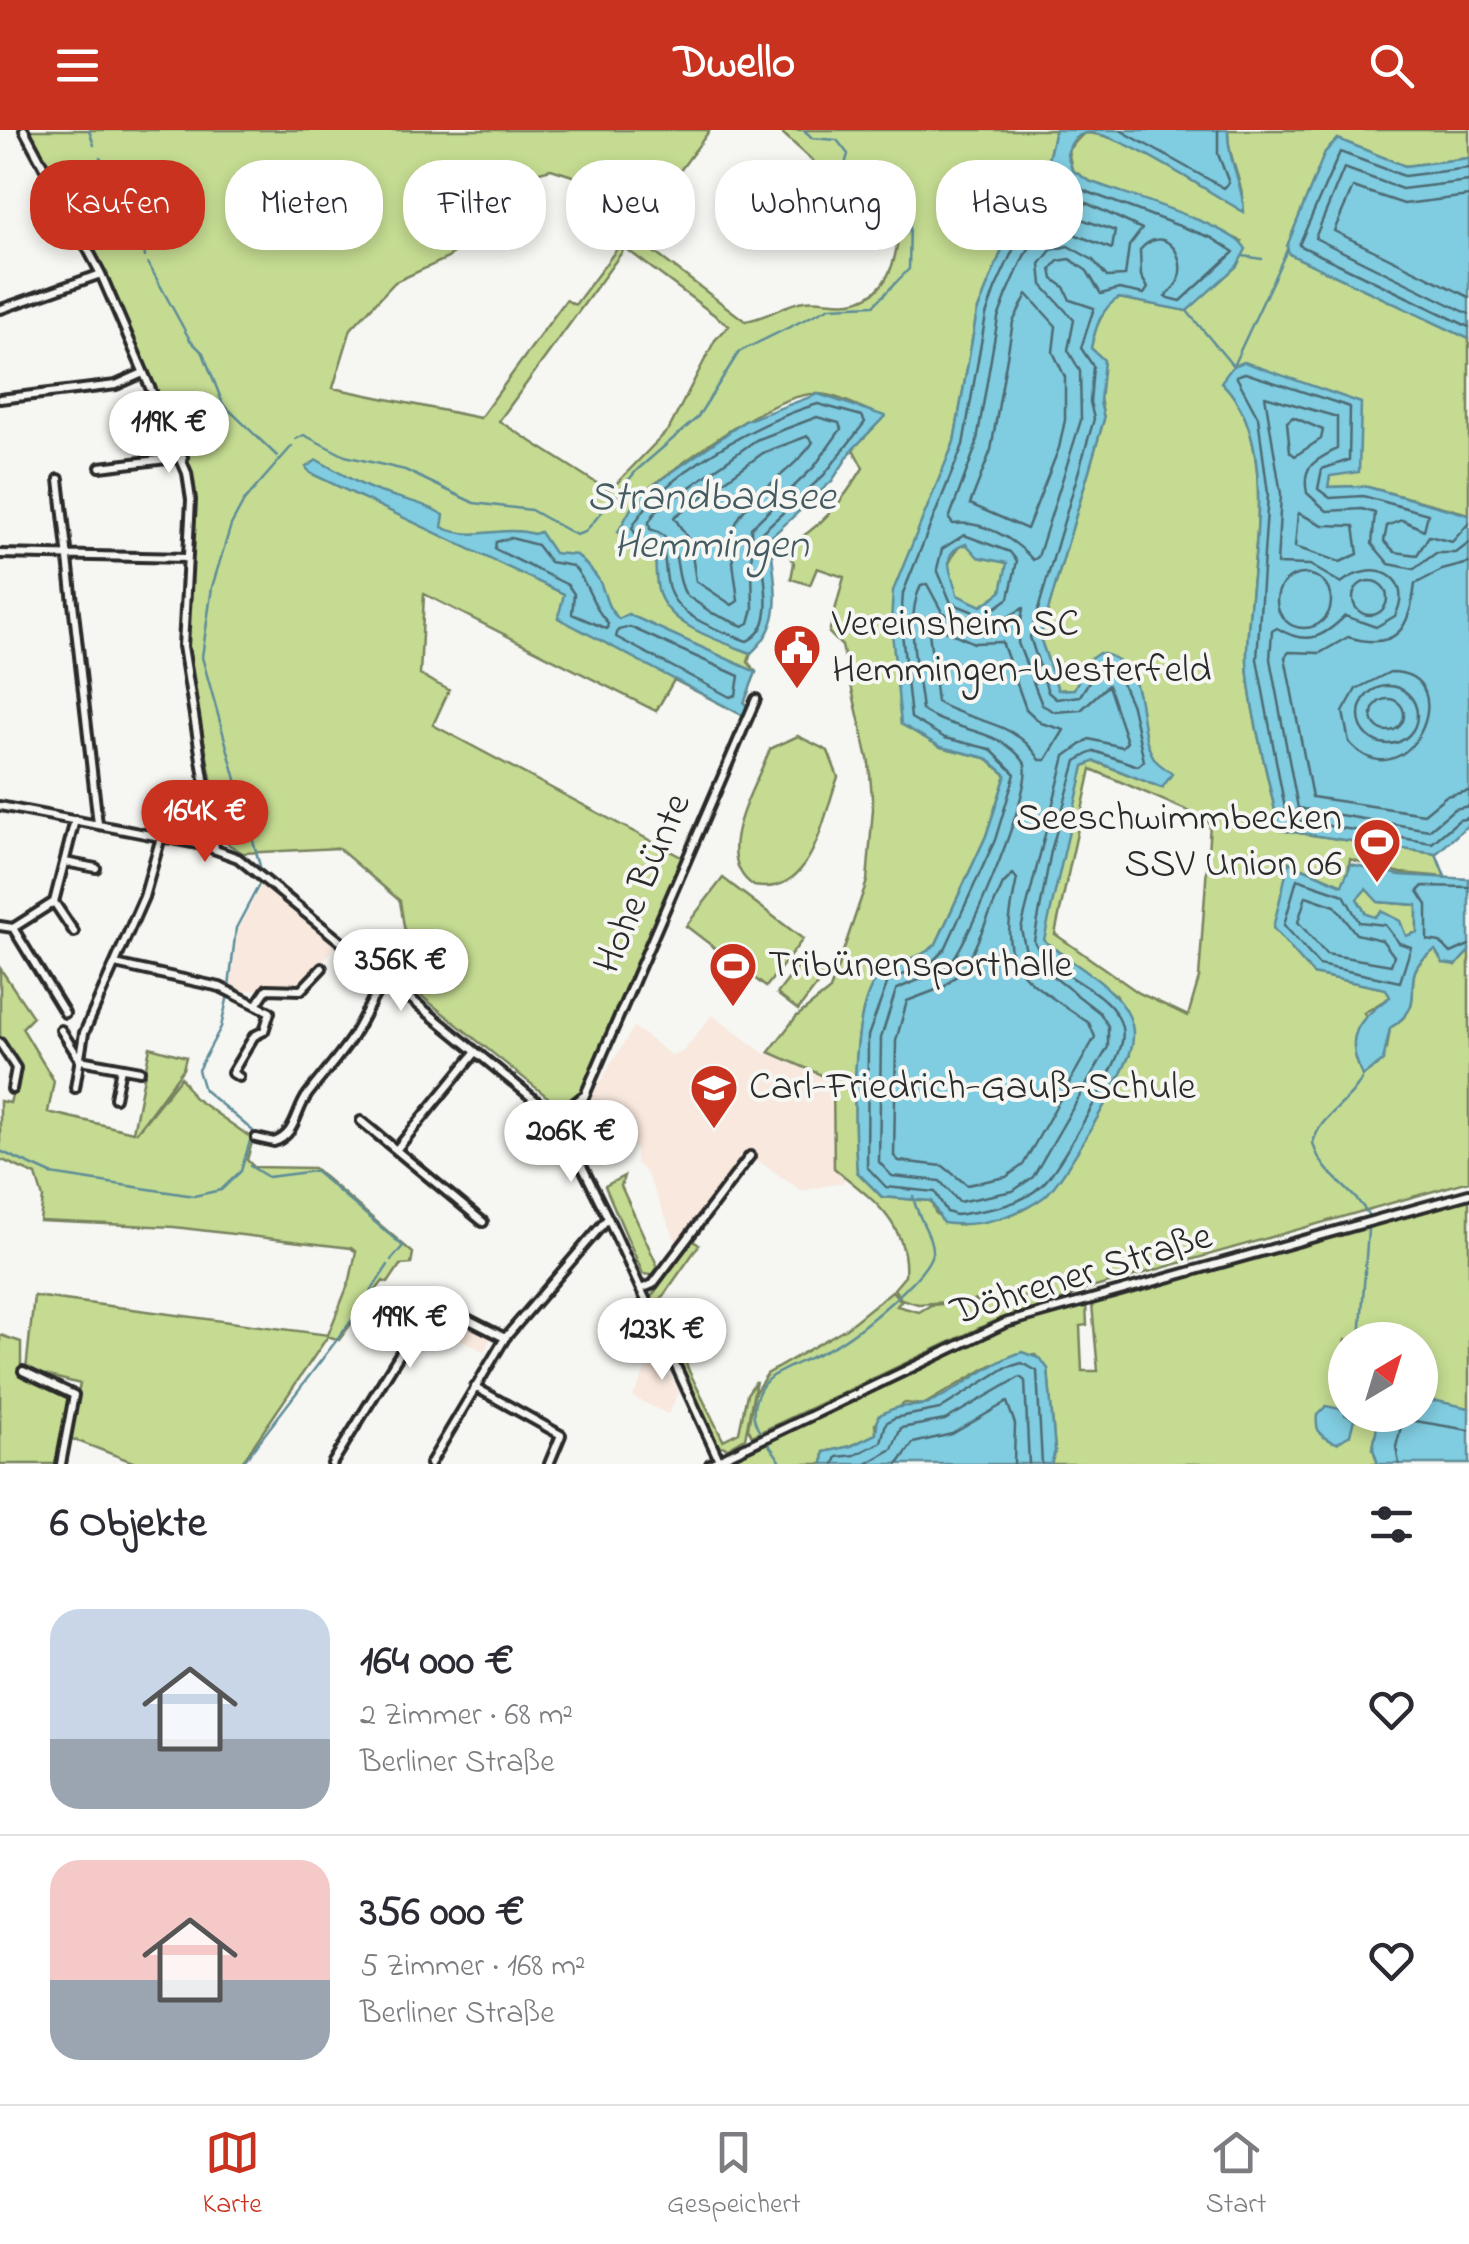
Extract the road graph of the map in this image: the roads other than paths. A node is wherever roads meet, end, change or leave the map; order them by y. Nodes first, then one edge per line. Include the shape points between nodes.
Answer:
1 (24, 130) edge
2 (101, 274) junction
3 (1, 308) edge
4 (143, 373) junction
5 (0, 399) edge
6 (183, 457) junction
7 (100, 467) dead end
8 (59, 479) dead end
9 (0, 554) edge
10 (68, 556) junction
11 (187, 558) junction
12 (756, 700) dead end
13 (0, 806) edge
14 (75, 820) junction
15 (98, 824) junction
16 (161, 837) junction
17 (214, 848) junction
18 (65, 862) junction
19 (96, 868) dead end
20 (54, 902) junction
21 (0, 926) edge
22 (13, 928) junction
23 (74, 932) dead end
24 (114, 964) junction
25 (322, 968) dead end
26 (386, 978) junction
27 (256, 1005) junction
28 (65, 1013) dead end
29 (60, 1030) dead end
30 (0, 1043) edge
31 (476, 1052) junction
32 (80, 1060) junction
33 (121, 1068) junction
34 (140, 1071) dead end
35 (239, 1077) dead end
36 (75, 1088) dead end
37 (12, 1090) dead end
38 (115, 1098) dead end
39 (360, 1121) dead end
40 (558, 1121) junction
41 (256, 1138) dead end
42 (396, 1150) junction
43 (750, 1156) dead end
44 (1469, 1194) edge
45 (608, 1218) junction
46 (483, 1222) dead end
47 (641, 1289) junction
48 (505, 1338) junction
49 (23, 1371) dead end
50 (475, 1387) junction
51 (715, 1462) edge
52 (60, 1464) edge
53 (332, 1464) edge
54 (430, 1464) edge
55 (548, 1464) edge

1 - 2 street
2 - 3 street
2 - 4 street
4 - 5 street via 116,385
4 - 6 street
6 - 7 street
6 - 11 street via 191,500
8 - 10 street
9 - 10 street
10 - 11 street
10 - 15 street
11 - 17 street via 183,646
12 - 40 street, Hohe Bünte via 586,1093 576,1112
13 - 14 street
14 - 15 street
14 - 18 street
15 - 16 street
16 - 17 street
16 - 24 street via 144,898
17 - 26 street via 246,864
18 - 19 street
18 - 20 street
20 - 22 street
20 - 23 street
21 - 22 street
22 - 28 street
24 - 27 street via 228,990
24 - 32 street via 84,1033
25 - 27 street via 302,990 268,989
26 - 31 street
26 - 41 street via 290,1132 274,1142
27 - 35 street via 272,1017 232,1073
29 - 32 street
30 - 37 street via 16,1068
31 - 40 street
31 - 42 street
32 - 33 street
32 - 36 street
33 - 34 street
33 - 38 street
39 - 42 street
40 - 45 street
42 - 46 street
43 - 47 street via 653,1284
44 - 51 street, Döhrener Straße via 981,1332
45 - 47 street
45 - 48 street
47 - 51 street
48 - 50 street
48 - 53 street via 430,1305
49 - 52 street via 74,1396
50 - 54 street
50 - 55 street via 560,1435

